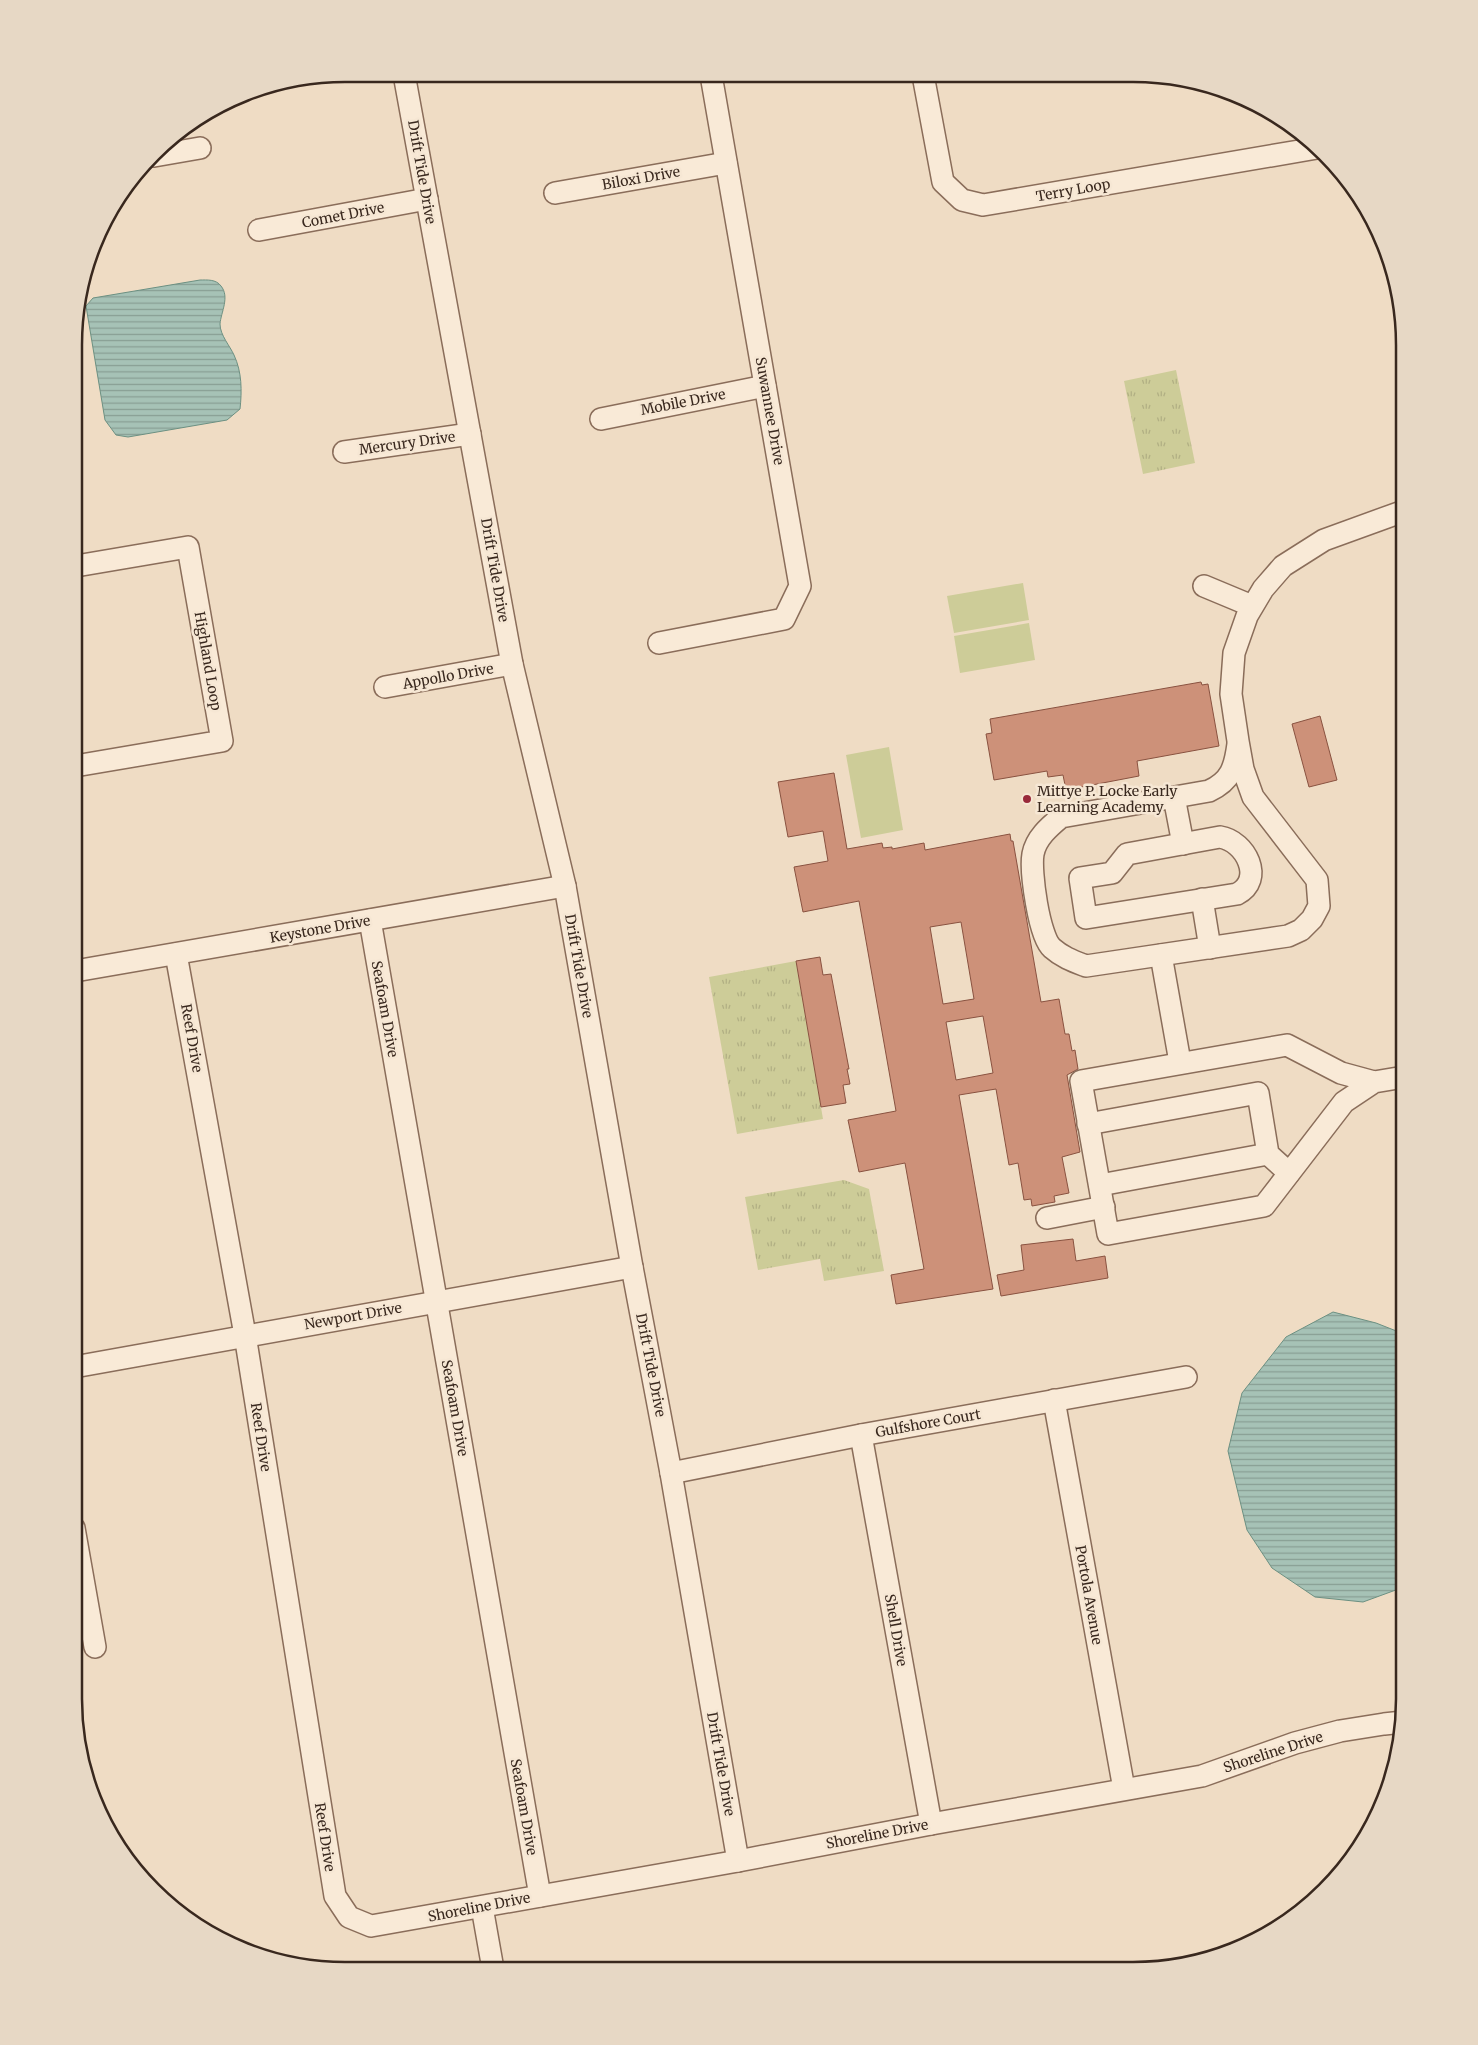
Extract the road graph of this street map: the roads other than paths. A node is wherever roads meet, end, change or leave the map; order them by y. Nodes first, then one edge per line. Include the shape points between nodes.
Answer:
1 (405, 82) edge
2 (712, 82) edge
3 (925, 82) edge
4 (200, 148) dead end
5 (1308, 149) edge
6 (165, 154) edge
7 (726, 163) junction
8 (555, 193) dead end
9 (427, 199) junction
10 (259, 230) dead end
11 (765, 386) junction
12 (601, 419) dead end
13 (470, 434) junction
14 (344, 452) dead end
15 (1396, 514) edge
16 (82, 565) edge
17 (1204, 586) dead end
18 (1252, 606) junction
19 (659, 643) dead end
20 (512, 664) junction
21 (385, 687) dead end
22 (1238, 742) junction
23 (82, 765) edge
24 (1174, 796) junction
25 (1183, 844) junction
26 (565, 886) junction
27 (1202, 899) junction
28 (370, 920) junction
29 (1210, 948) junction
30 (176, 954) junction
31 (1161, 956) junction
32 (82, 970) edge
33 (1180, 1062) junction
34 (1396, 1078) edge
35 (1374, 1082) junction
36 (1088, 1124) junction
37 (1268, 1154) junction
38 (1289, 1173) junction
39 (1100, 1185) junction
40 (1104, 1207) junction
41 (1048, 1218) dead end
42 (632, 1267) junction
43 (436, 1301) junction
44 (245, 1335) junction
45 (82, 1366) edge
46 (1186, 1377) dead end
47 (1054, 1400) junction
48 (861, 1435) junction
49 (671, 1472) junction
50 (82, 1573) edge
51 (95, 1647) dead end
52 (1394, 1723) edge
53 (1124, 1789) junction
54 (931, 1824) junction
55 (738, 1862) junction
56 (540, 1896) junction
57 (482, 1908) junction
58 (349, 1918) joint
59 (492, 1962) edge

1 - 9 street, Drift Tide Drive
2 - 7 street, Suwannee Drive
3 - 5 street, Terry Loop via 943,182 962,200 983,205
4 - 6 street
7 - 8 street, Biloxi Drive
7 - 11 street, Suwannee Drive
9 - 10 street, Comet Drive
9 - 13 street, Drift Tide Drive
11 - 12 street, Mobile Drive
11 - 19 street, Suwannee Drive via 800,586 784,619
13 - 14 street, Mercury Drive
13 - 20 street, Drift Tide Drive
15 - 18 street via 1324,540 1304,551 1283,566
16 - 23 street, Highland Loop via 188,547 222,741
17 - 18 street
18 - 22 street via 1234,654 1231,694
20 - 21 street, Appollo Drive
20 - 26 street, Drift Tide Drive
22 - 24 street via 1236,760 1230,775 1221,785
22 - 29 street via 1253,796 1317,880 1319,906 1312,920 1288,936
24 - 25 street
24 - 31 street via 1060,817 1043,833 1033,852 1032,877 1042,927 1050,947 1066,959 1086,966
25 - 27 street via 1220,837 1230,839 1246,855 1251,876 1243,891
25 - 27 street via 1127,854 1112,873 1080,878 1086,918
26 - 28 street, Keystone Drive
26 - 42 street, Drift Tide Drive
27 - 29 street
28 - 30 street, Keystone Drive
28 - 43 street, Seafoam Drive
29 - 31 street
30 - 32 street, Keystone Drive
30 - 44 street, Reef Drive
31 - 33 street
33 - 35 street via 1287,1045 1341,1073
33 - 36 street via 1080,1081
34 - 35 street
35 - 38 street via 1344,1102
36 - 37 street via 1258,1093
36 - 39 street
37 - 38 street
37 - 39 street
38 - 40 street via 1264,1206 1108,1234
39 - 40 street
40 - 41 street
42 - 43 street, Newport Drive
42 - 49 street, Drift Tide Drive
43 - 44 street, Newport Drive
43 - 56 street, Seafoam Drive
44 - 45 street, Newport Drive
44 - 58 street, Reef Drive via 335,1896
46 - 47 street, Gulfshore Court
47 - 48 street, Gulfshore Court
47 - 53 street, Portola Avenue
48 - 49 street, Gulfshore Court
48 - 54 street, Shell Drive
49 - 55 street, Drift Tide Drive
50 - 51 street
52 - 53 street, Shoreline Drive via 1295,1742 1202,1776
53 - 54 street, Shoreline Drive
54 - 55 street, Shoreline Drive
55 - 56 street, Shoreline Drive
56 - 57 street, Shoreline Drive
57 - 58 street, Shoreline Drive via 372,1926
57 - 59 street

